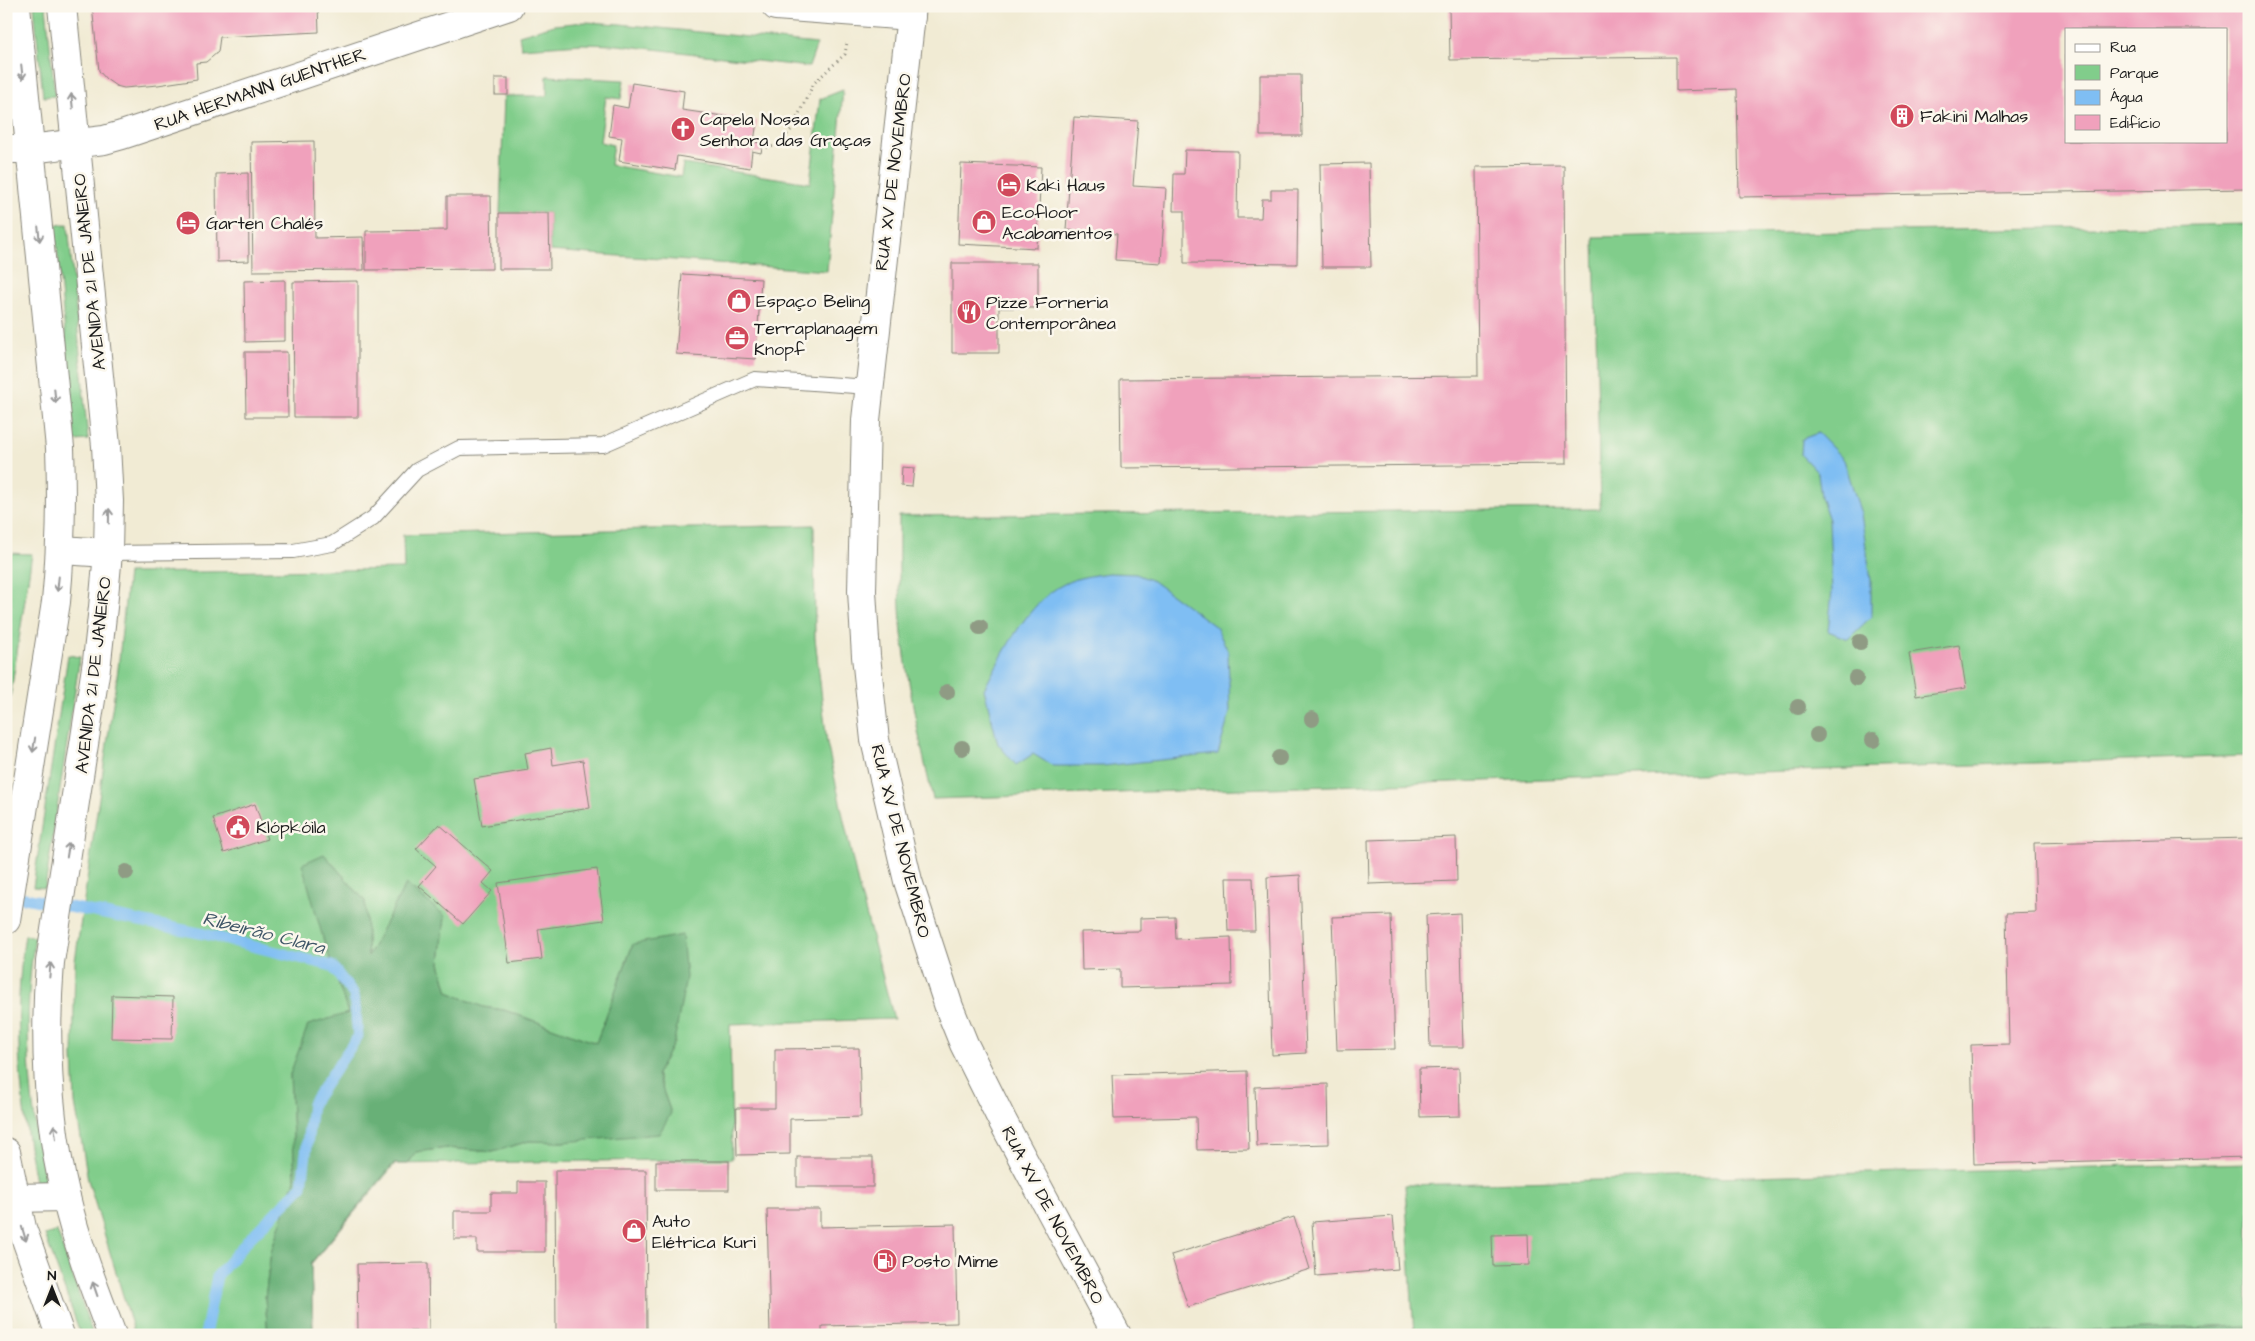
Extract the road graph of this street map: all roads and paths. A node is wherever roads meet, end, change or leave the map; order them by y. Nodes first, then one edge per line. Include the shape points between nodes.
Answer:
1 (16, 6) edge
2 (62, 6) edge
3 (509, 6) edge
4 (776, 6) edge
5 (912, 11) edge
6 (833, 65) dead end
7 (76, 144) junction
8 (762, 148) dead end
9 (18, 149) edge
10 (868, 387) junction
11 (61, 550) junction
12 (108, 553) junction
13 (6, 920) edge
14 (6, 1152) edge
15 (66, 1197) junction
16 (14, 1198) junction
17 (60, 1335) edge
18 (112, 1335) edge
19 (1117, 1335) edge

1 -> 9 main road
7 -> 2 main road, AVENIDA 21 DE JANEIRO
3 - 7 main road, RUA HERMANN GUENTHER via 122,135
4 - 5 main road
5 - 10 main road, RUA XV DE NOVEMBRO
6 - 8 path via 814,83 791,130 776,146
7 - 9 main road, RUA HERMANN GUENTHER
12 -> 7 main road, AVENIDA 21 DE JANEIRO via 106,446
9 -> 11 main road via 60,448
10 - 12 lane via 754,379 603,445 459,448 417,470 373,518 332,544 293,551
10 - 19 main road, RUA XV DE NOVEMBRO via 862,536 866,656 875,740 908,881 936,972 964,1044
11 - 12 main road
11 -> 13 main road via 49,654
15 -> 12 main road, AVENIDA 21 DE JANEIRO via 50,1103 47,1011 55,934 97,661
14 - 16 main road
15 - 16 main road
18 -> 15 main road, AVENIDA 21 DE JANEIRO
16 -> 17 main road via 32,1260

